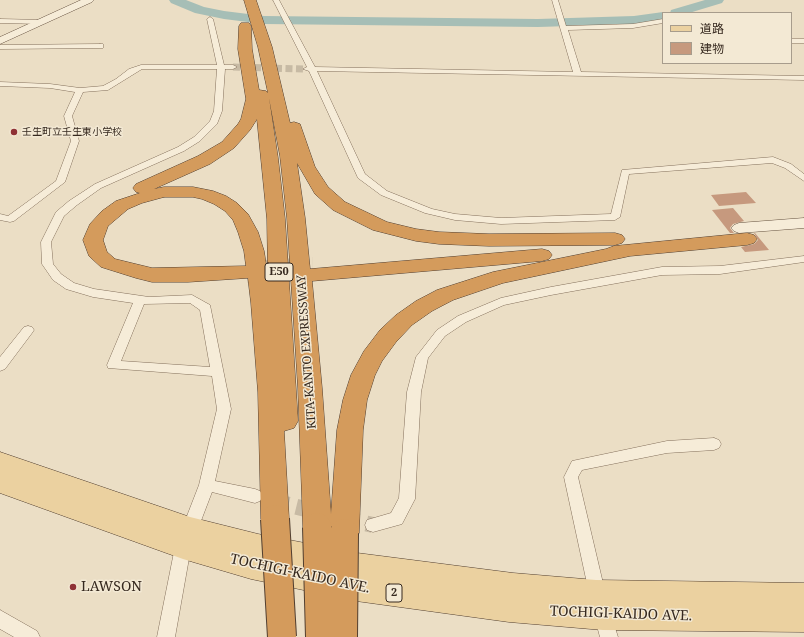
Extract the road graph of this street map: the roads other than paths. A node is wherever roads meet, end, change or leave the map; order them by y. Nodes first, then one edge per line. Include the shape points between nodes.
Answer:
1 (89, 0) edge
2 (276, 0) edge
3 (556, 0) edge
4 (245, 3) edge
5 (210, 19) dead end
6 (0, 21) edge
7 (42, 22) junction
8 (662, 22) edge
9 (252, 26) junction
10 (564, 26) junction
11 (0, 41) edge
12 (792, 41) edge
13 (804, 41) edge
14 (100, 46) dead end
15 (0, 47) edge
16 (265, 47) junction
17 (222, 67) junction
18 (233, 67) tunnel mouth
19 (308, 69) junction
20 (578, 74) junction
21 (804, 78) edge
22 (0, 84) edge
23 (80, 90) junction
24 (804, 178) edge
25 (5, 218) edge
26 (804, 223) edge
27 (0, 227) edge
28 (804, 233) edge
29 (743, 234) junction
30 (622, 245) junction
31 (804, 259) edge
32 (313, 271) tunnel mouth
33 (140, 300) junction
34 (28, 330) dead end
35 (0, 366) edge
36 (217, 372) junction
37 (714, 444) dead end
38 (0, 462) edge
39 (0, 482) edge
40 (207, 485) junction
41 (254, 496) dead end
42 (281, 520) junction
43 (373, 525) tunnel mouth
44 (330, 530) junction
45 (187, 538) junction
46 (804, 597) edge
47 (603, 615) edge
48 (804, 618) edge
49 (0, 619) edge
50 (31, 637) edge
51 (166, 637) edge
52 (282, 637) edge
53 (288, 637) edge
54 (320, 637) edge
55 (343, 637) edge

1 - 7 street
2 - 19 street
3 - 10 street
4 - 9 highway, KITA-KANTO EXPRESSWAY / E50
5 - 17 street
6 - 7 street
7 - 11 street
8 - 10 street via 633,26
9 - 16 highway, KITA-KANTO EXPRESSWAY / E50
9 - 42 highway, KITA-KANTO EXPRESSWAY / E50 via 276,219 285,391
9 - 42 highway via 245,49 253,99 244,127 228,145 204,160 115,200 102,209 84,229 80,247 91,264 101,270 131,279 175,283 248,276 152,275 136,272 108,263 99,256 93,240 99,224 118,208 136,199 164,192 193,192 207,195 231,207 241,218 254,251 262,303
10 - 20 street
12 - 13 street
14 - 15 street
16 - 30 highway via 279,76 307,166 321,190 351,213 380,226 439,238
16 - 44 highway, KITA-KANTO EXPRESSWAY / E50 via 288,156 296,218 310,388
17 - 18 street
17 - 23 street via 141,67 105,88
17 - 33 street via 218,111 214,122 205,132 181,150 98,186 84,195 60,214 46,242 48,264 57,277 70,286 93,293
19 - 20 street
19 - 24 street via 361,176 384,193 429,211 455,217 501,221 615,217 625,172 773,160 788,166
20 - 21 street
22 - 23 street
23 - 25 street via 68,116 75,141 60,182
25 - 27 street
26 - 29 street
28 - 29 street
29 - 30 highway
30 - 32 highway via 563,253
30 - 44 highway via 471,286 424,306 404,320 372,357 355,400 347,462
31 - 43 street via 720,270 662,271 501,302 462,319 441,334 422,357 414,392 407,499 396,519
33 - 36 street via 149,302 192,299 206,308
33 - 36 street via 113,365
34 - 35 street
36 - 40 street via 224,409
37 - 47 street via 667,447 578,465 571,477
38 - 45 main road, TOCHIGI-KAIDO AVE. / 2
39 - 45 main road, TOCHIGI-KAIDO AVE. / 2
40 - 41 street
40 - 45 street
42 - 52 highway, bridge
42 - 53 highway, KITA-KANTO EXPRESSWAY / E50
44 - 54 highway, KITA-KANTO EXPRESSWAY / E50, bridge
44 - 55 highway, bridge
45 - 47 main road, TOCHIGI-KAIDO AVE. / 2 via 251,566 356,588 509,608
45 - 51 street
46 - 47 main road, TOCHIGI-KAIDO AVE. / 2
47 - 48 main road, TOCHIGI-KAIDO AVE. / 2
49 - 50 street

